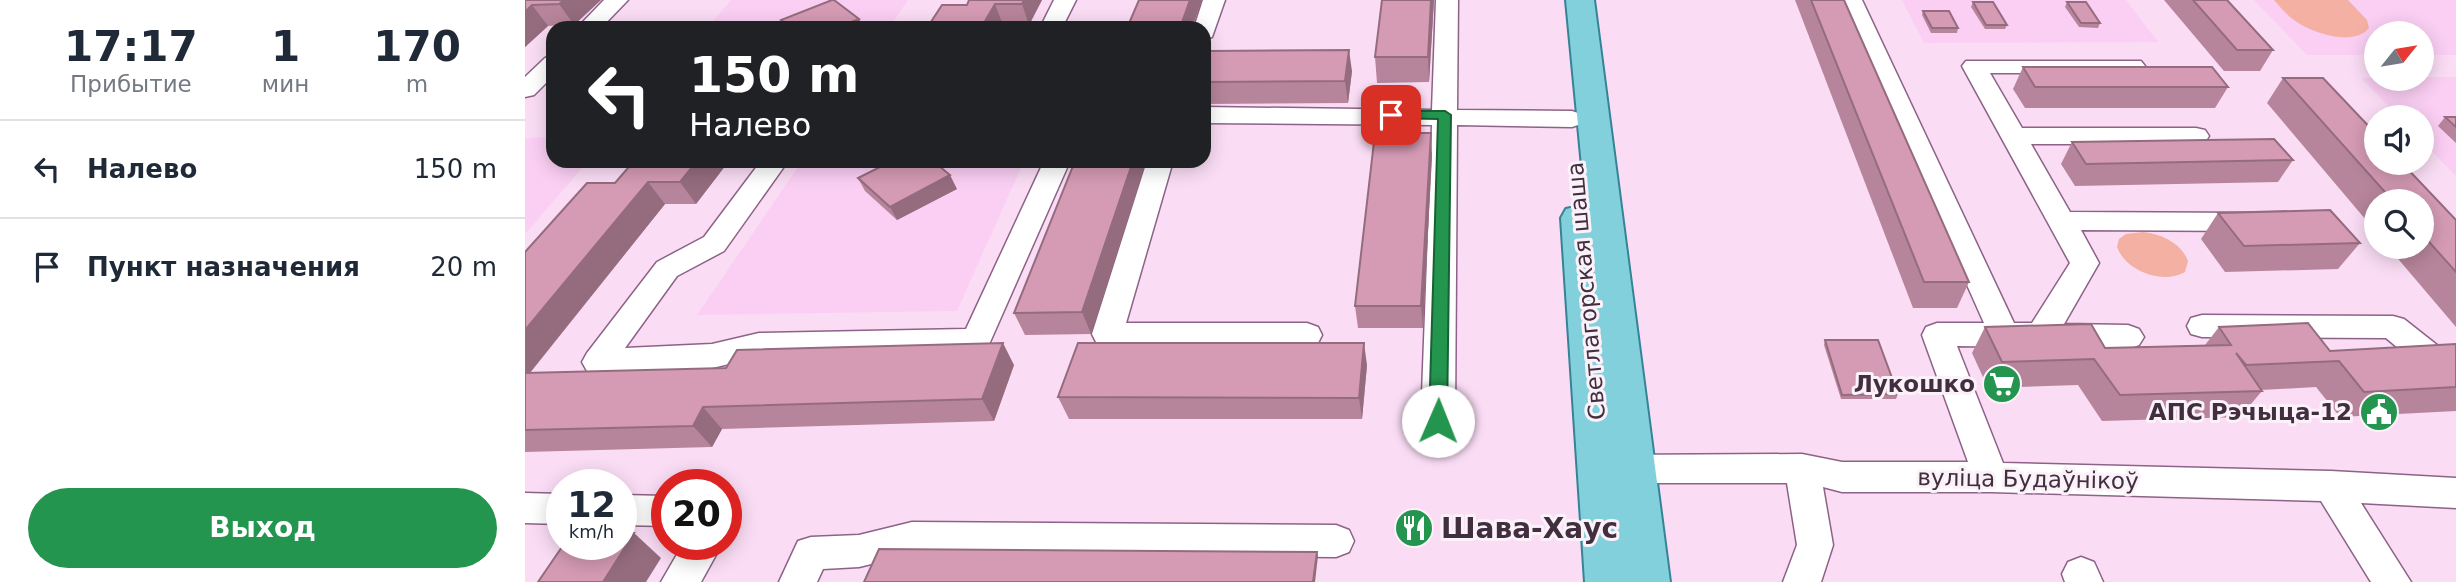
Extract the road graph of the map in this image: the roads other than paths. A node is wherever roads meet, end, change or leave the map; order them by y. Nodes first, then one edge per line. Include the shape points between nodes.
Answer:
1 (617, 0) edge
2 (1065, 0) edge
3 (1214, 0) edge
4 (1447, 0) edge
5 (1559, 0) edge
6 (1580, 0) edge
7 (1851, 0) edge
8 (596, 21) edge
9 (1054, 21) edge
10 (1207, 21) edge
11 (2133, 66) edge
12 (546, 70) edge
13 (525, 90) edge
14 (1211, 114) edge
15 (1445, 115) junction
16 (1572, 119) junction
17 (2013, 136) junction
18 (2196, 136) dead end
19 (770, 168) edge
20 (1053, 168) edge
21 (1158, 168) edge
22 (2061, 221) junction
23 (2251, 222) edge
24 (2202, 326) dead end
25 (2004, 334) junction
26 (1307, 335) dead end
27 (2041, 335) junction
28 (2128, 337) dead end
29 (2456, 378) edge
30 (1438, 421) dead end
31 (1802, 468) junction
32 (1617, 469) junction
33 (1991, 477) junction
34 (2331, 486) junction
35 (2456, 493) edge
36 (525, 508) edge
37 (546, 509) edge
38 (1336, 541) dead end
39 (694, 560) edge
40 (681, 582) edge
41 (798, 582) edge
42 (1609, 582) edge
43 (1646, 582) edge
44 (1802, 582) edge
45 (2392, 582) edge

1 - 8 street
2 - 9 street
3 - 10 street
4 - 15 street
5 - 16 main road, Светлагорская шаша
6 - 32 main road
7 - 25 street
11 - 17 street via 1974,66
12 - 13 street
14 - 15 street
15 - 16 street
15 - 30 street
16 - 32 main road, Светлагорская шаша
17 - 18 street
17 - 22 street
19 - 20 street via 714,244 667,269 598,362 712,356 759,345 976,341
21 - 26 street via 1107,334
22 - 23 street
22 - 27 street via 2085,263
24 - 29 street via 2393,327
25 - 27 street
25 - 33 street via 1937,335
27 - 28 street
31 - 32 street, вуліца Будаўнікоў
31 - 33 street, вуліца Будаўнікоў via 1842,477
31 - 44 street via 1815,545
32 - 42 main road, Светлагорская шаша
32 - 43 main road
33 - 34 street, вуліца Будаўнікоў
34 - 35 street, вуліца Будаўнікоў
34 - 45 street
36 - 37 street
38 - 41 street via 912,538 859,551 811,553
39 - 40 street

